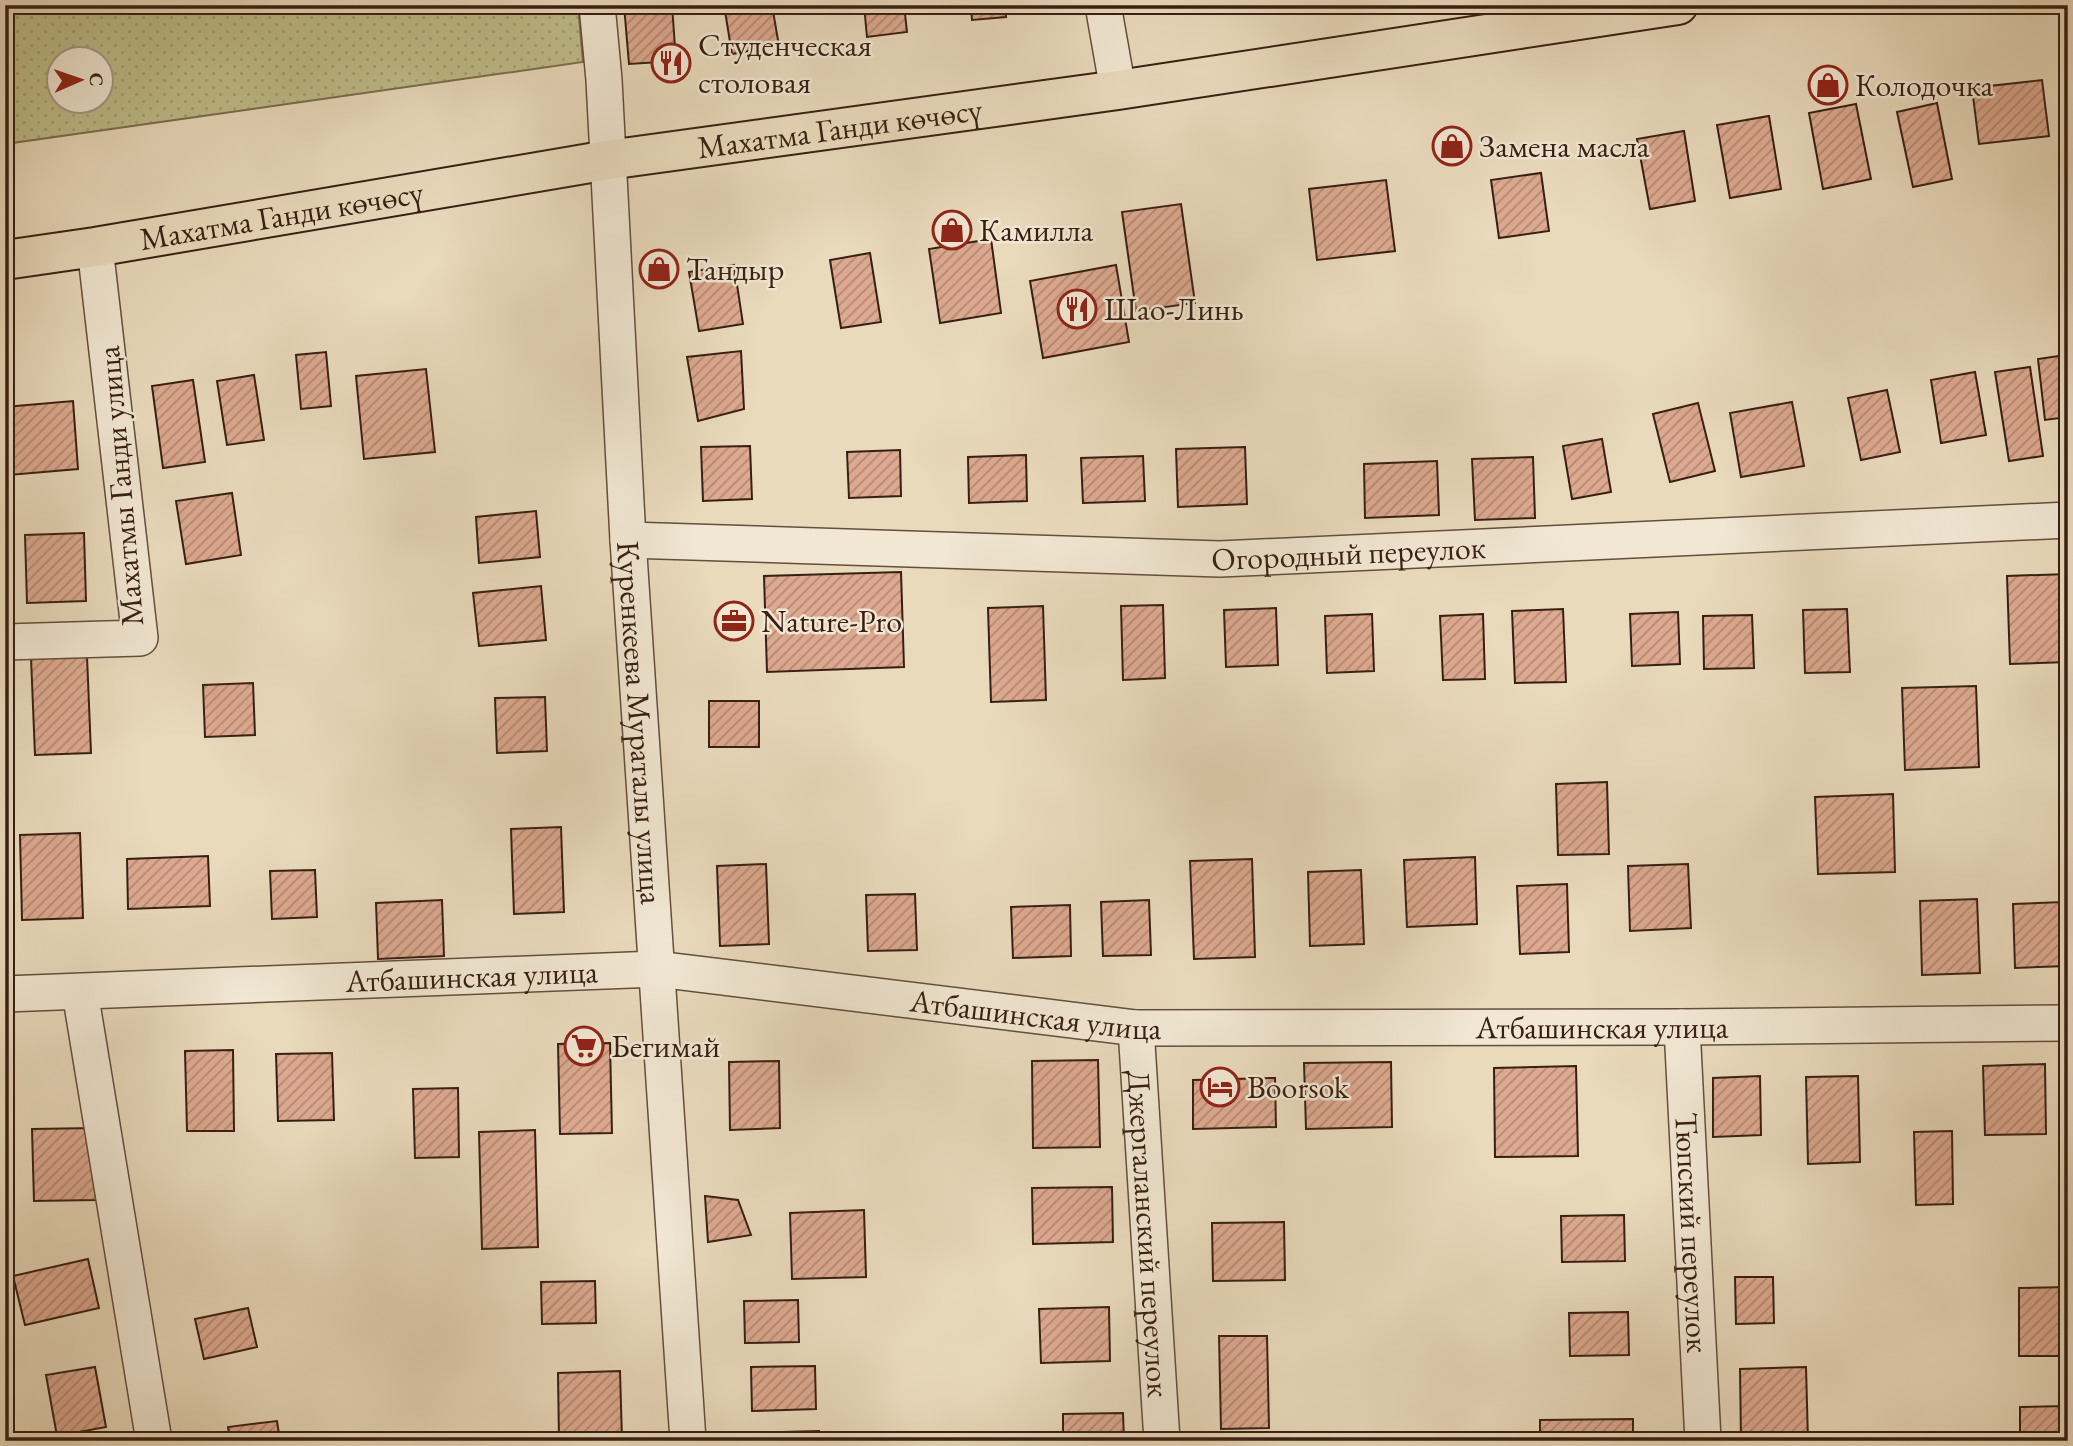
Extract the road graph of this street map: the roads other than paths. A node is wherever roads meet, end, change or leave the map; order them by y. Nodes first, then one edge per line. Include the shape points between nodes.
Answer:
1 (597, 5) edge
2 (1103, 5) edge
3 (1678, 5) edge
4 (1512, 18) edge
5 (1118, 90) junction
6 (608, 160) junction
7 (95, 247) junction
8 (5, 260) edge
9 (2068, 520) edge
10 (628, 540) junction
11 (5, 642) edge
12 (657, 970) junction
13 (80, 992) junction
14 (5, 994) edge
15 (2068, 1023) edge
16 (1682, 1027) junction
17 (1136, 1028) junction
18 (154, 1441) edge
19 (688, 1441) edge
20 (1162, 1441) edge
21 (1703, 1441) edge

1 - 6 street, Куренкеева Мураталы улица
2 - 5 street
3 - 4 main road, Махатма Ганди көчөсү
4 - 5 main road, Махатма Ганди көчөсү
5 - 6 main road, Махатма Ганди көчөсү
6 - 7 main road, Махатма Ганди көчөсү
6 - 10 street, Куренкеева Мураталы улица
7 - 8 main road, Махатма Ганди көчөсү
7 - 11 street, Махатмы Ганди улица via 140,638
9 - 10 street, Огородный переулок via 1220,559
10 - 12 street, Куренкеева Мураталы улица
12 - 13 street, Атбашинская улица
12 - 17 street, Атбашинская улица
12 - 19 street, Куренкеева Мураталы улица
13 - 14 street, Атбашинская улица
13 - 18 street
15 - 16 street, Атбашинская улица
16 - 17 street, Атбашинская улица
16 - 21 street, Тюпский переулок
17 - 20 street, Джергаланский переулок

